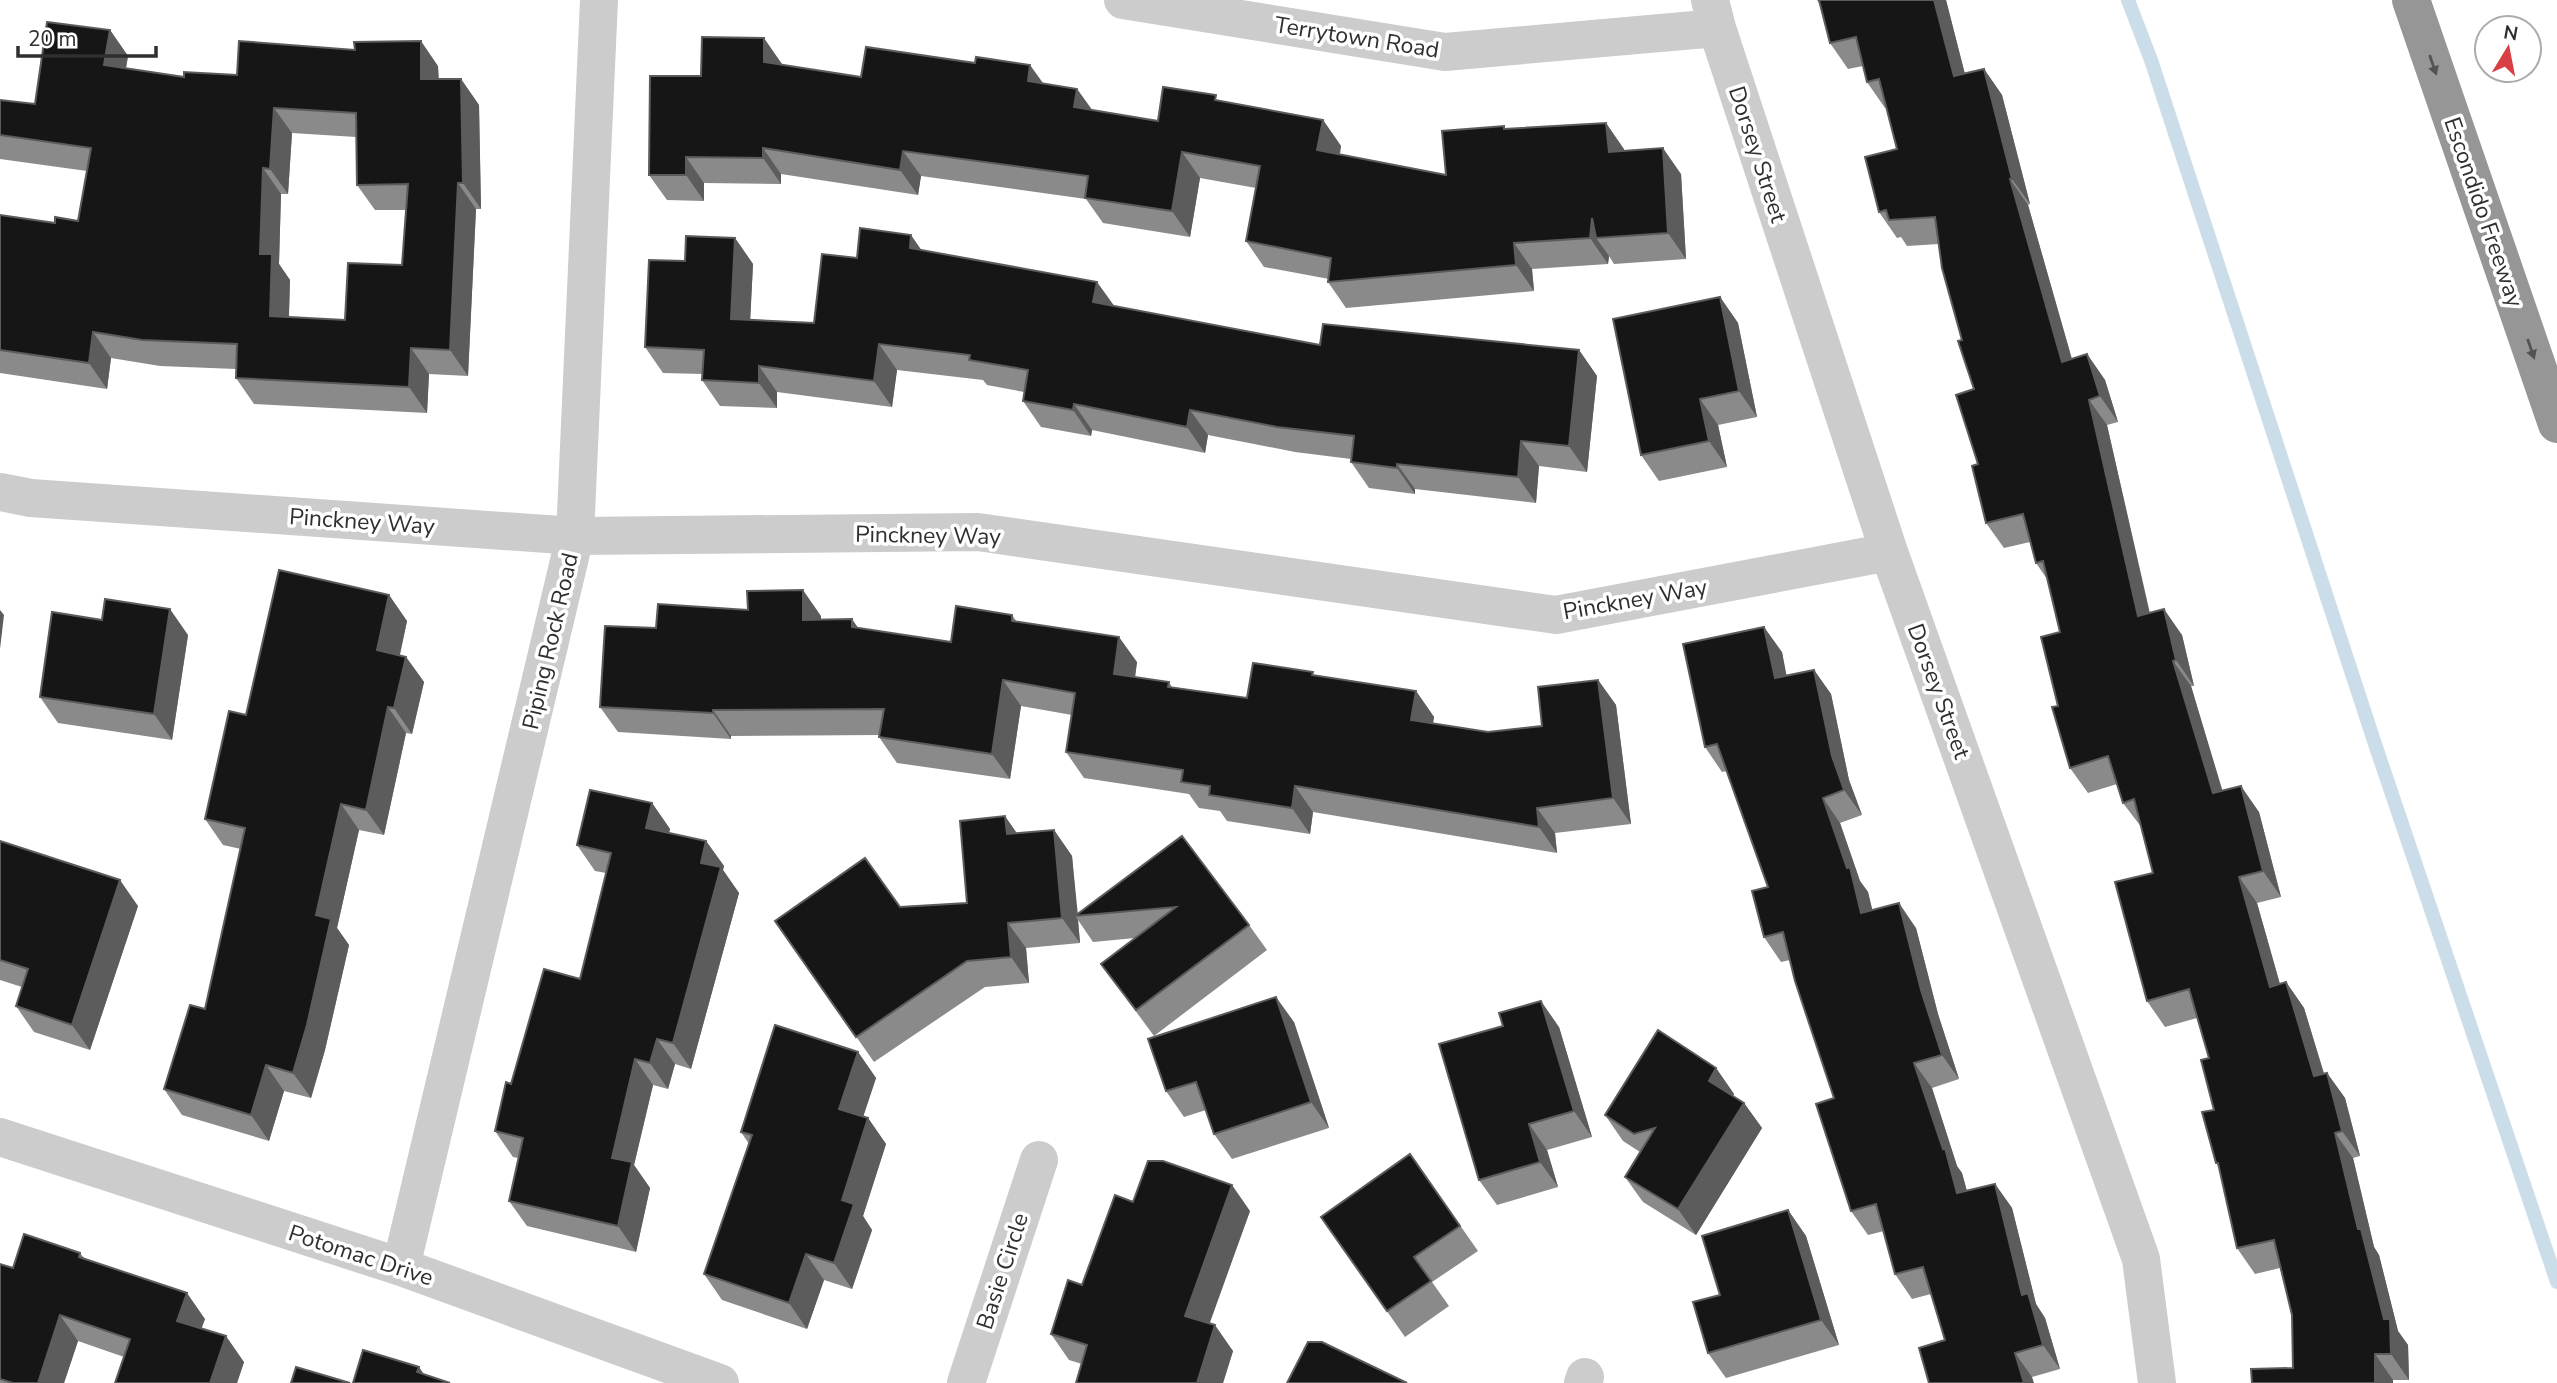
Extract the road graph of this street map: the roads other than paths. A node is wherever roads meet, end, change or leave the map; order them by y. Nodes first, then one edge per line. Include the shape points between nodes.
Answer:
1 (599, 0) edge
2 (1123, 0) edge
3 (2411, 0) edge
4 (1713, 14) edge
5 (2557, 424) edge
6 (0, 492) edge
7 (575, 536) junction
8 (1889, 552) junction
9 (0, 1137) edge
10 (1039, 1160) dead end
11 (401, 1267) junction
12 (720, 1383) edge
13 (966, 1383) edge
14 (2157, 1383) edge

1 - 7 street, Piping Rock Road
2 - 4 street, Terrytown Road via 1445,52
3 -> 5 highway, Escondido Freeway
4 - 8 street, Dorsey Street
6 - 7 street, Pinckney Way via 31,498
7 - 8 street, Pinckney Way via 978,532 1556,615
7 - 11 street, Piping Rock Road
8 - 14 street, Dorsey Street via 2141,1259
9 - 11 street, Potomac Drive
10 - 13 street, Basie Circle
11 - 12 street, Potomac Drive

